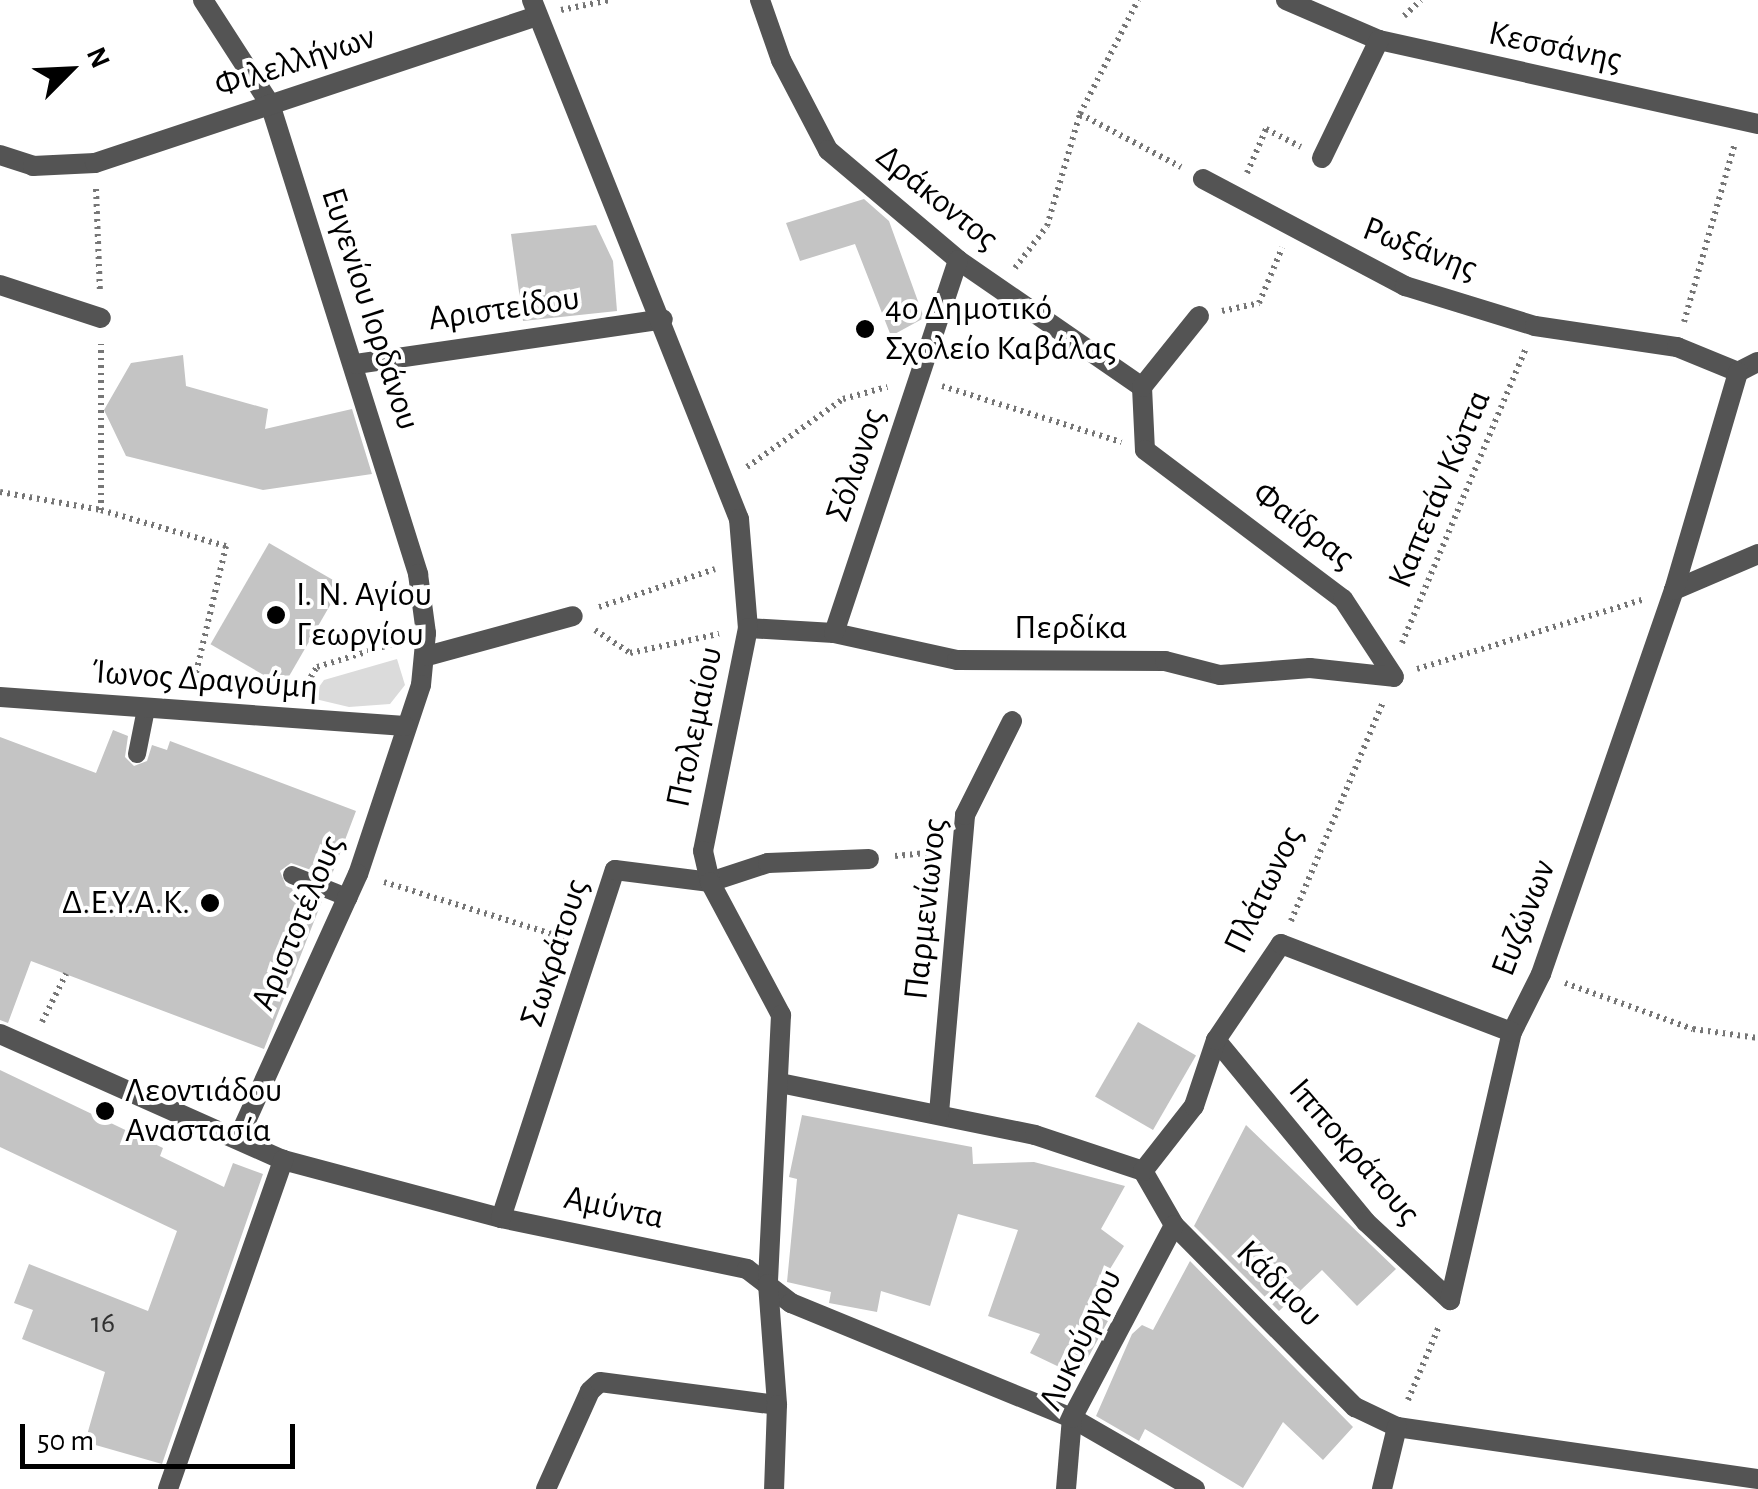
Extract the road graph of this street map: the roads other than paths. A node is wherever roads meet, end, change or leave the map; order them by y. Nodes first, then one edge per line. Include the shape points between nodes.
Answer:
1 (203, 0) edge
2 (760, 0) edge
3 (1286, 0) edge
4 (534, 8) edge
5 (1378, 40) junction
6 (270, 104) junction
7 (1750, 121) edge
8 (0, 155) edge
9 (1322, 158) road end
10 (1203, 179) road end
11 (958, 260) junction
12 (0, 285) edge
13 (1198, 316) road end
14 (100, 318) road end
15 (662, 319) junction
16 (1758, 362) edge
17 (356, 364) junction
18 (1738, 372) junction
19 (1142, 388) junction
20 (1758, 554) edge
21 (1674, 590) junction
22 (574, 616) road end
23 (748, 628) junction
24 (834, 633) junction
25 (427, 656) junction
26 (1392, 673) joint
27 (0, 696) edge
28 (146, 709) junction
29 (1012, 721) dead end
30 (405, 726) junction
31 (137, 754) dead end
32 (868, 859) road end
33 (292, 875) dead end
34 (710, 882) junction
35 (349, 898) junction
36 (1512, 1032) junction
37 (0, 1034) edge
38 (1216, 1040) junction
39 (780, 1083) junction
40 (939, 1113) junction
41 (238, 1140) junction
42 (284, 1160) junction
43 (1143, 1171) junction
44 (501, 1218) junction
45 (1174, 1225) junction
46 (768, 1284) junction
47 (1450, 1300) joint
48 (777, 1405) junction
49 (1072, 1418) junction
50 (1397, 1427) junction
51 (1744, 1481) edge
52 (168, 1489) edge
53 (546, 1489) edge
54 (774, 1489) edge
55 (1066, 1489) edge
56 (1195, 1489) edge
57 (1382, 1489) edge

1 - 6 street, Ευγενίου Ιορδάνου
2 - 11 street, Δράκοντος via 828,150
3 - 5 street, Κεσσάνης
4 - 6 street, Φιλελλήνων
4 - 15 street, Πτολεμαίου
5 - 7 street, Κεσσάνης
5 - 9 street
6 - 8 street, Φιλελλήνων via 95,163 33,166
6 - 17 street, Ευγενίου Ιορδάνου
10 - 18 street, Ρωξάνης via 1405,286 1535,326 1678,348
11 - 19 street, Δράκοντος
11 - 24 street, Σόλωνος
12 - 14 street
13 - 19 street
15 - 17 street, Αριστείδου
15 - 23 street, Πτολεμαίου via 739,519
16 - 18 street
17 - 25 street, Ευγενίου Ιορδάνου via 418,574
18 - 21 street, Ευζώνων
19 - 26 street, Φαίδρας via 1146,450 1343,600
20 - 21 street
21 - 36 street, Ευζώνων via 1541,974
22 - 25 street
23 - 24 street, Περδίκα
23 - 34 street, Πτολεμαίου via 704,851
24 - 26 street, Περδίκα via 956,660 1166,662 1220,675 1310,668
25 - 30 street, Αριστοτέλους
27 - 28 street, Ίωνος Δραγούμη
28 - 30 street, Ίωνος Δραγούμη
28 - 31 lane
29 - 40 street, Παρμενίωνος via 965,815
30 - 35 street, Αριστοτέλους
32 - 34 street, Σωκράτους via 768,864
33 - 35 lane
34 - 39 street, Πτολεμαίου via 781,1015
34 - 44 street, Σωκράτους via 615,870
35 - 41 street, Αριστοτέλους
36 - 38 street, Πλάτωνος via 1281,944
36 - 47 street, Ευζώνων
37 - 41 street, Αμύντα
38 - 43 street, Πλάτωνος via 1194,1106
38 - 47 street, Ιπποκράτους via 1366,1222
39 - 40 street
39 - 46 street, Πτολεμαίου
40 - 43 street
41 - 42 street, Αμύντα
42 - 44 street, Αμύντα
42 - 52 street
43 - 45 street, Κάδμου
44 - 46 street, Αμύντα via 747,1269
45 - 49 street, Λυκούργου
45 - 50 street, Κάδμου via 1355,1406
46 - 48 street, Πτολεμαίου
46 - 49 street, Αμύντα via 791,1303
48 - 53 street via 600,1382
48 - 54 street, Πτολεμαίου
49 - 55 street, Λυκούργου
49 - 56 street, Αμύντα
50 - 51 street, Κάδμου
50 - 57 street

